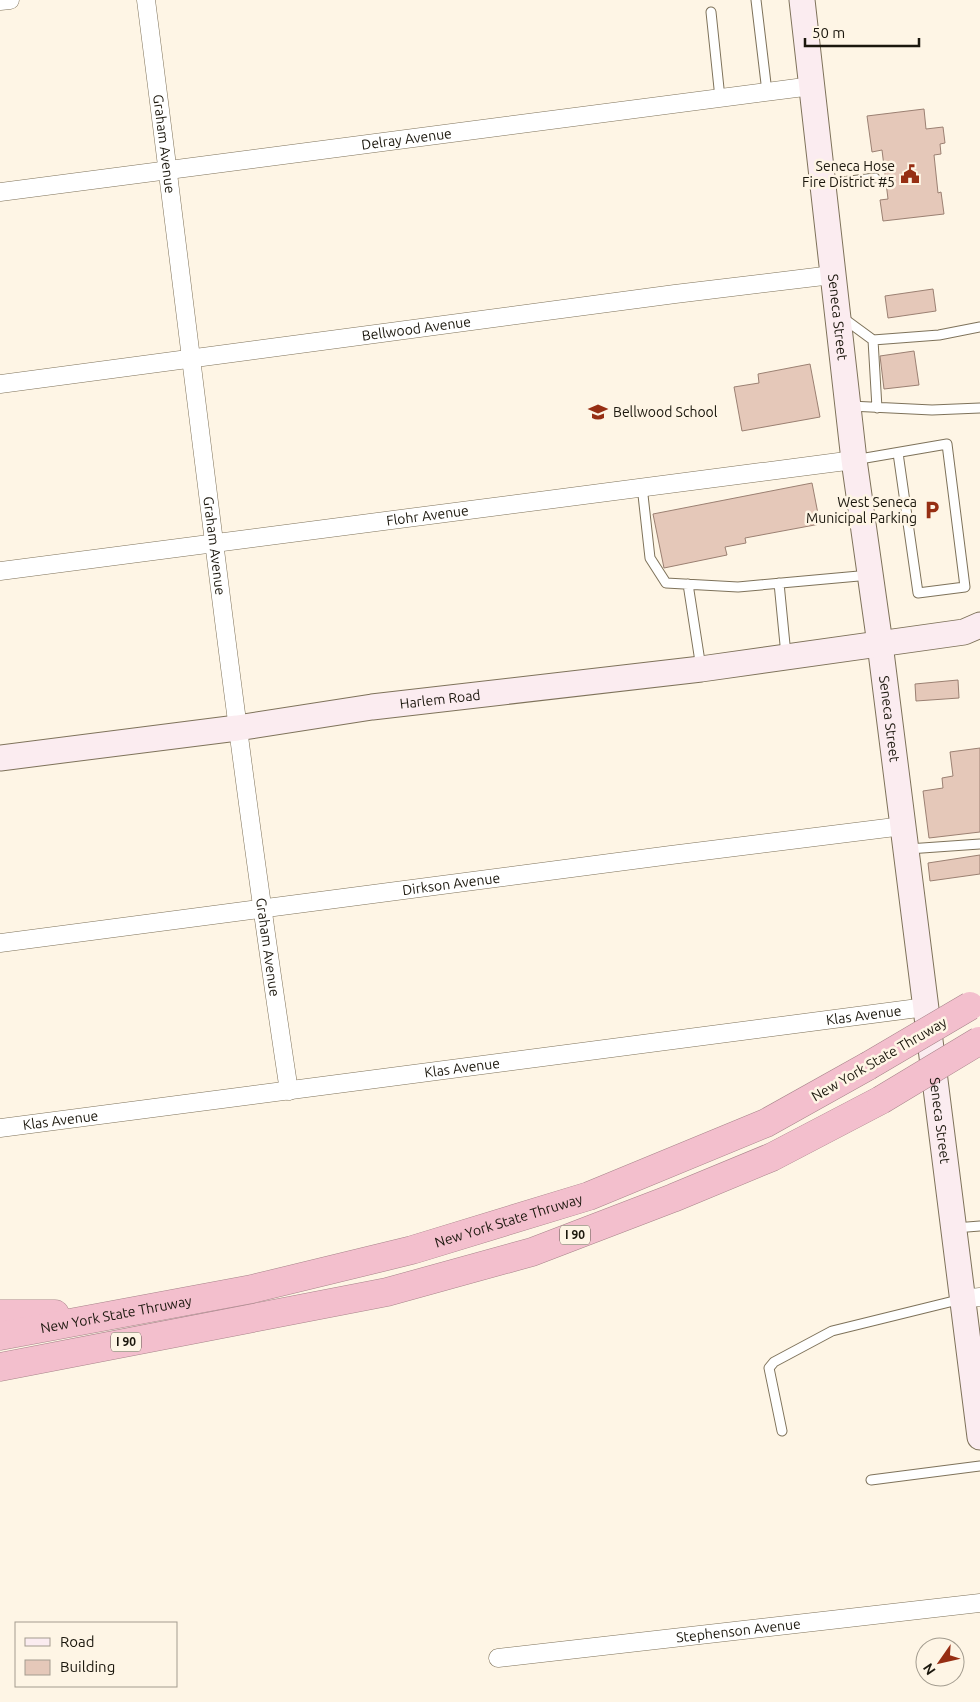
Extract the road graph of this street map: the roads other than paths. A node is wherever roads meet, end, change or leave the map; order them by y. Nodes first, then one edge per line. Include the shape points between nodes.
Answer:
1 (10, 0) edge
2 (146, 0) edge
3 (756, 0) edge
4 (802, 0) edge
5 (0, 1) edge
6 (712, 12) dead end
7 (812, 86) junction
8 (767, 92) junction
9 (720, 98) junction
10 (168, 170) junction
11 (875, 178) dead end
12 (822, 184) junction
13 (0, 192) edge
14 (832, 275) junction
15 (837, 314) junction
16 (980, 326) edge
17 (874, 340) junction
18 (191, 359) junction
19 (0, 384) edge
20 (848, 406) junction
21 (877, 408) junction
22 (980, 408) edge
23 (898, 453) junction
24 (854, 460) junction
25 (642, 486) junction
26 (215, 544) junction
27 (0, 571) edge
28 (870, 575) junction
29 (779, 583) junction
30 (688, 584) junction
31 (980, 625) edge
32 (880, 644) junction
33 (786, 656) junction
34 (701, 668) junction
35 (237, 728) junction
36 (0, 758) edge
37 (904, 838) junction
38 (980, 844) edge
39 (261, 909) junction
40 (0, 943) edge
41 (975, 1003) edge
42 (926, 1007) junction
43 (980, 1041) edge
44 (289, 1091) junction
45 (0, 1128) edge
46 (980, 1226) edge
47 (954, 1228) junction
48 (971, 1298) edge
49 (0, 1314) edge
50 (121, 1314) junction
51 (0, 1336) edge
52 (0, 1367) edge
53 (782, 1432) dead end
54 (980, 1437) edge
55 (980, 1466) edge
56 (871, 1480) dead end
57 (980, 1603) edge
58 (498, 1658) dead end

1 - 5 street
2 - 10 street, Graham Avenue
3 - 8 lane
4 - 7 main road, Seneca Street
6 - 9 lane
7 - 8 street, Delray Avenue
7 - 12 main road, Seneca Street
8 - 9 street, Delray Avenue
9 - 10 street, Delray Avenue
10 - 13 street, Delray Avenue
10 - 18 street, Graham Avenue
11 - 12 lane
12 - 14 main road, Seneca Street
14 - 15 main road, Seneca Street
14 - 18 street, Bellwood Avenue
15 - 17 lane
15 - 20 main road, Seneca Street
16 - 17 lane via 940,335
17 - 21 lane
18 - 19 street, Bellwood Avenue
18 - 26 street, Graham Avenue
20 - 21 lane
20 - 24 main road, Seneca Street
21 - 22 lane
23 - 23 lane via 948,444 965,587 918,593
23 - 24 lane
24 - 25 street, Flohr Avenue
24 - 28 main road, Seneca Street
25 - 26 street, Flohr Avenue
25 - 30 lane via 650,558 666,583
26 - 27 street, Flohr Avenue
26 - 35 street, Graham Avenue
28 - 29 lane
28 - 32 main road, Seneca Street
29 - 30 lane via 738,587
29 - 33 lane
30 - 34 lane
31 - 32 main road, Harlem Road via 964,632
32 - 33 main road, Harlem Road
32 - 37 main road, Seneca Street
33 - 34 main road, Harlem Road
34 - 35 main road, Harlem Road via 372,707
35 - 36 main road, Harlem Road
35 - 39 street, Graham Avenue
37 - 38 lane
37 - 39 street, Dirkson Avenue via 681,853
37 - 42 main road, Seneca Street
39 - 40 street, Dirkson Avenue
39 - 44 street, Graham Avenue
41 - 50 highway, New York State Thruway / I 90, bridge via 766,1123 589,1196 412,1250 252,1290
42 - 44 street, Klas Avenue
42 - 47 main road, Seneca Street
43 - 52 highway, New York State Thruway / I 90, bridge via 881,1100 772,1157 532,1252 387,1292
44 - 45 street, Klas Avenue
46 - 47 lane
47 - 48 main road, Seneca Street
48 - 53 lane via 832,1331 774,1362 769,1368
48 - 54 main road, Seneca Street
49 - 50 highway
50 - 51 highway, New York State Thruway / I 90
55 - 56 lane
57 - 58 street, Stephenson Avenue

